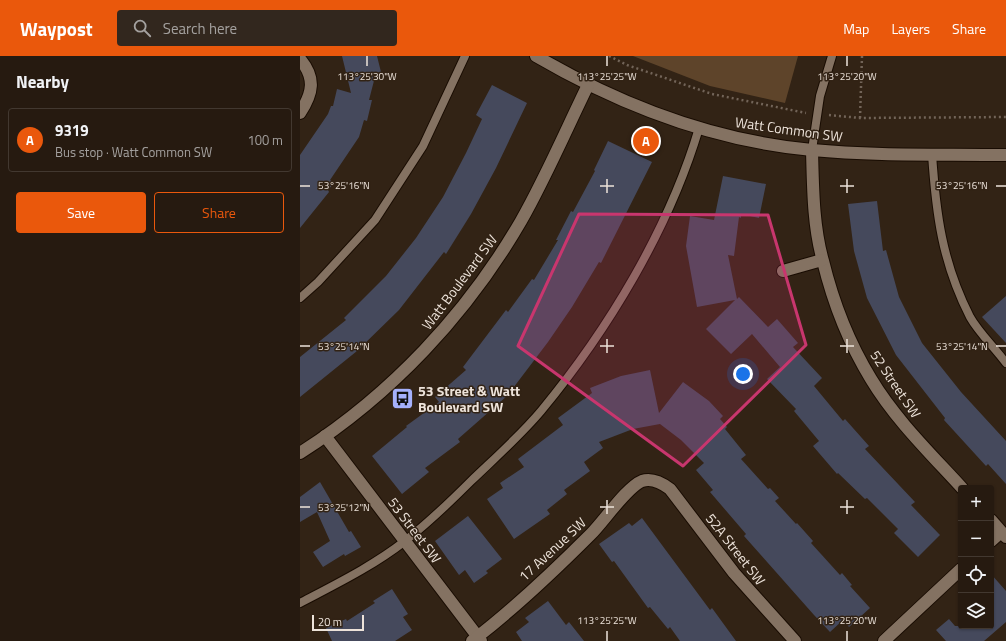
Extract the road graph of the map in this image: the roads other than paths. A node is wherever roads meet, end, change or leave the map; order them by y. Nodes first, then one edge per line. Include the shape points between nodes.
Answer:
1 (465, 56) edge
2 (536, 56) edge
3 (832, 56) edge
4 (300, 59) edge
5 (588, 85) junction
6 (300, 113) edge
7 (699, 128) junction
8 (812, 150) junction
9 (932, 154) junction
10 (1006, 155) edge
11 (822, 260) junction
12 (783, 271) dead end
13 (300, 298) edge
14 (1006, 363) edge
15 (325, 436) junction
16 (300, 453) edge
17 (652, 481) joint
18 (959, 485) edge
19 (992, 521) edge
20 (1004, 534) edge
21 (994, 539) edge
22 (405, 541) junction
23 (958, 572) edge
24 (300, 603) edge
25 (477, 640) edge
26 (795, 641) edge
27 (884, 641) edge

1 - 13 lane via 423,146 375,220
2 - 5 street, Watt Common SW
3 - 8 lane via 820,96
4 - 6 street via 311,80 308,97
5 - 7 street, Watt Common SW
5 - 15 street, Watt Boulevard SW via 535,194 501,254 452,321 395,380
7 - 8 street, Watt Common SW via 730,137
7 - 22 lane via 690,160 643,260 611,315 579,362 510,444
8 - 9 street, Watt Common SW via 870,154
8 - 11 street, 52 Street SW via 816,217
9 - 10 street, Watt Common SW
9 - 14 lane via 936,215 950,268 971,318
11 - 12 street
11 - 18 street, 52 Street SW via 842,319 871,379 911,433
15 - 16 street, Watt Boulevard SW
15 - 22 street, 53 Street SW
17 - 25 street, 17 Avenue SW via 643,481 631,489 587,538
17 - 26 street, 52A Street SW via 670,489 734,573
19 - 20 street
20 - 21 street
22 - 24 lane via 356,573
22 - 25 street, 53 Street SW
23 - 27 street

